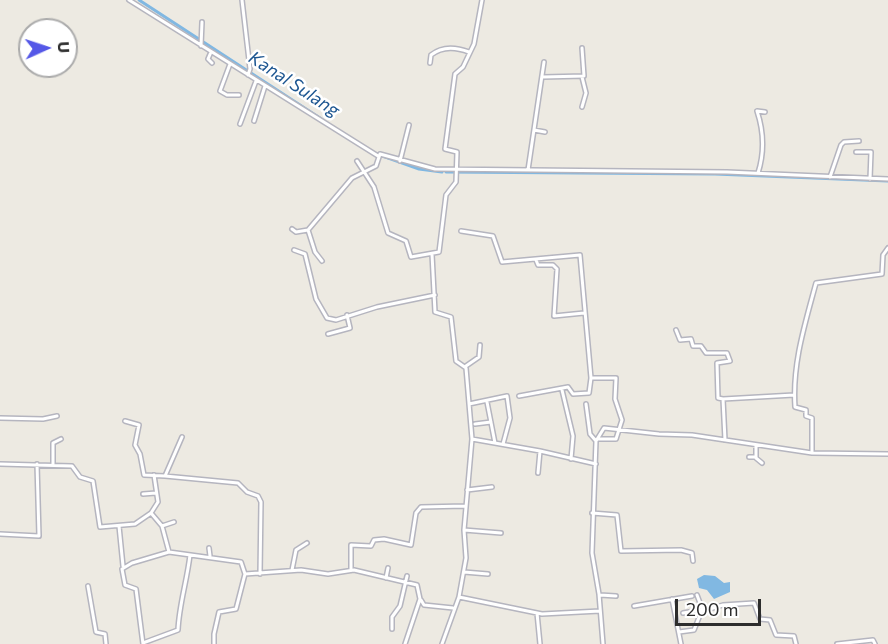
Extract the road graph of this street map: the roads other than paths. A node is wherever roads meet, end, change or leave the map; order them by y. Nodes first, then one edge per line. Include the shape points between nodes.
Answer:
1 (129, 0) edge
2 (242, 0) edge
3 (482, 0) edge
4 (202, 22) dead end
5 (201, 43) junction
6 (582, 48) dead end
7 (212, 52) junction
8 (470, 52) junction
9 (544, 62) dead end
10 (212, 63) dead end
11 (430, 63) dead end
12 (230, 64) junction
13 (248, 75) junction
14 (543, 77) junction
15 (582, 77) junction
16 (256, 81) junction
17 (266, 86) junction
18 (238, 96) dead end
19 (582, 107) dead end
20 (765, 112) dead end
21 (254, 121) dead end
22 (240, 124) dead end
23 (409, 125) dead end
24 (534, 130) junction
25 (544, 132) dead end
26 (859, 141) dead end
27 (856, 152) dead end
28 (378, 155) junction
29 (357, 161) dead end
30 (400, 161) junction
31 (528, 170) junction
32 (365, 172) junction
33 (457, 172) junction
34 (758, 173) junction
35 (830, 177) junction
36 (870, 179) junction
37 (888, 179) edge
38 (292, 230) dead end
39 (308, 230) junction
40 (461, 231) dead end
41 (888, 248) edge
42 (314, 249) junction
43 (294, 250) dead end
44 (305, 254) junction
45 (432, 254) junction
46 (537, 259) junction
47 (322, 261) dead end
48 (435, 294) junction
49 (584, 313) junction
50 (347, 315) junction
51 (676, 330) dead end
52 (328, 334) dead end
53 (480, 345) dead end
54 (466, 366) junction
55 (591, 378) junction
56 (562, 390) junction
57 (794, 395) junction
58 (519, 396) dead end
59 (723, 399) junction
60 (487, 402) junction
61 (469, 404) junction
62 (586, 404) dead end
63 (57, 416) dead end
64 (0, 418) edge
65 (125, 421) dead end
66 (491, 422) junction
67 (473, 424) junction
68 (620, 429) junction
69 (182, 437) dead end
70 (61, 439) dead end
71 (472, 439) junction
72 (596, 440) junction
73 (725, 440) junction
74 (495, 443) junction
75 (503, 444) junction
76 (756, 445) junction
77 (540, 451) junction
78 (812, 453) junction
79 (888, 454) edge
80 (750, 457) dead end
81 (756, 457) junction
82 (571, 459) junction
83 (762, 463) dead end
84 (0, 464) edge
85 (37, 464) junction
86 (53, 464) junction
87 (596, 465) junction
88 (538, 473) dead end
89 (154, 475) junction
90 (165, 476) junction
91 (492, 487) dead end
92 (467, 490) junction
93 (156, 493) junction
94 (143, 494) dead end
95 (465, 506) junction
96 (151, 513) junction
97 (592, 513) junction
98 (174, 522) dead end
99 (119, 526) junction
100 (162, 526) junction
101 (464, 530) junction
102 (0, 534) edge
103 (501, 534) dead end
104 (307, 543) dead end
105 (209, 548) dead end
106 (169, 552) junction
107 (190, 555) junction
108 (210, 556) junction
109 (693, 561) dead end
110 (123, 567) junction
111 (388, 568) dead end
112 (292, 570) junction
113 (351, 571) junction
114 (464, 572) junction
115 (245, 574) junction
116 (259, 574) junction
117 (488, 574) dead end
118 (407, 576) dead end
119 (386, 578) junction
120 (405, 582) junction
121 (88, 586) dead end
122 (599, 595) junction
123 (697, 595) dead end
124 (616, 596) dead end
125 (692, 596) dead end
126 (459, 597) junction
127 (420, 599) junction
128 (672, 599) junction
129 (634, 606) dead end
130 (454, 608) junction
131 (701, 610) junction
132 (600, 611) junction
133 (537, 613) junction
134 (683, 613) dead end
135 (392, 629) dead end
136 (679, 632) junction
137 (143, 643) edge
138 (106, 644) edge
139 (214, 644) edge
140 (405, 644) edge
141 (442, 644) edge
142 (540, 644) edge
143 (603, 644) edge
144 (681, 644) edge
145 (796, 644) edge
146 (837, 644) edge
147 (875, 644) edge

1 - 5 street
2 - 13 street
3 - 8 street
4 - 5 street
5 - 7 street
6 - 15 street
7 - 10 street via 208,59
7 - 12 street
8 - 11 street via 456,48 436,51
8 - 33 street via 463,68 455,74 446,138 445,149 457,153
9 - 14 street
12 - 13 street
12 - 18 street via 220,91
13 - 16 street
14 - 15 street
14 - 24 street
15 - 19 street
16 - 17 street
16 - 22 street
17 - 21 street
17 - 28 street
20 - 34 street via 757,111 764,136
23 - 30 street
24 - 25 street
24 - 31 street
26 - 35 street via 841,145
27 - 36 street via 871,152
28 - 30 street
28 - 32 street via 376,166
29 - 32 street
30 - 33 street
31 - 33 street
31 - 34 street
32 - 39 street via 352,178
32 - 45 street via 374,187 388,233 406,241 411,257
33 - 45 street via 456,182 446,195 440,251
34 - 35 street
35 - 36 street
36 - 37 street
38 - 39 street
39 - 42 street
40 - 46 street via 492,236 502,262
41 - 57 street via 883,255 882,274 816,283 801,334
42 - 44 street
42 - 47 street
43 - 44 street
44 - 50 street via 306,268 324,316 333,320
45 - 48 street
46 - 49 street via 580,255
46 - 49 street via 534,261 538,265 553,265 557,269 554,316
48 - 50 street
48 - 54 street via 436,313 452,318 457,362
49 - 55 street
50 - 52 street via 350,328
51 - 59 street via 680,340 691,339 693,346 701,346 706,353 727,353 730,361 717,363 718,398
53 - 54 street via 479,357
54 - 61 street
55 - 56 street via 588,393 573,394 570,387
55 - 68 street via 616,378
56 - 58 street
56 - 82 street via 573,436
57 - 59 street
57 - 78 street via 795,407 806,410 806,416 811,417
59 - 73 street
60 - 61 street
60 - 66 street
60 - 75 street via 507,396 510,418
61 - 67 street
62 - 72 street via 590,434
63 - 64 street
65 - 89 street via 139,424 135,444 142,474
66 - 67 street
66 - 74 street
67 - 71 street
68 - 72 street via 616,438
68 - 72 street via 605,427
68 - 73 street
69 - 90 street
70 - 86 street via 53,442
71 - 74 street
71 - 92 street
72 - 87 street
73 - 76 street
74 - 75 street
75 - 77 street
76 - 78 street
76 - 81 street
77 - 82 street
77 - 88 street
78 - 79 street
80 - 81 street
81 - 83 street
82 - 87 street
84 - 85 street
85 - 86 street
85 - 102 street via 39,536
86 - 99 street via 72,466 80,477 92,480 99,526
87 - 97 street
89 - 90 street
89 - 93 street
90 - 116 street via 238,483 258,496
91 - 92 street
92 - 95 street
93 - 94 street
93 - 96 street via 158,502
95 - 101 street
95 - 113 street via 421,507 416,513 411,545 384,538 374,540 371,546 354,544
96 - 99 street via 135,524
96 - 100 street
97 - 109 street via 617,515 621,551 681,550 692,553
97 - 122 street via 592,553
98 - 100 street
99 - 110 street
100 - 106 street
101 - 103 street
101 - 114 street
104 - 112 street via 296,550
105 - 108 street
106 - 107 street
106 - 110 street
107 - 108 street
107 - 137 street via 178,630
108 - 115 street via 238,560
110 - 137 street via 125,585 136,589
111 - 119 street
112 - 113 street via 328,574
112 - 116 street
113 - 119 street
114 - 117 street
114 - 126 street
115 - 116 street
115 - 139 street via 236,609 219,612
118 - 120 street
119 - 120 street
120 - 127 street via 419,586
120 - 135 street
121 - 138 street via 96,632 105,634
122 - 124 street
122 - 132 street
123 - 131 street
125 - 128 street
126 - 130 street
126 - 133 street
127 - 130 street via 424,605
127 - 140 street
128 - 129 street
128 - 136 street
130 - 141 street
131 - 134 street
131 - 136 street via 694,630
131 - 145 street via 754,603 760,619 772,622 776,635 794,636
132 - 133 street
132 - 143 street
133 - 142 street
136 - 144 street
146 - 147 street via 873,640

